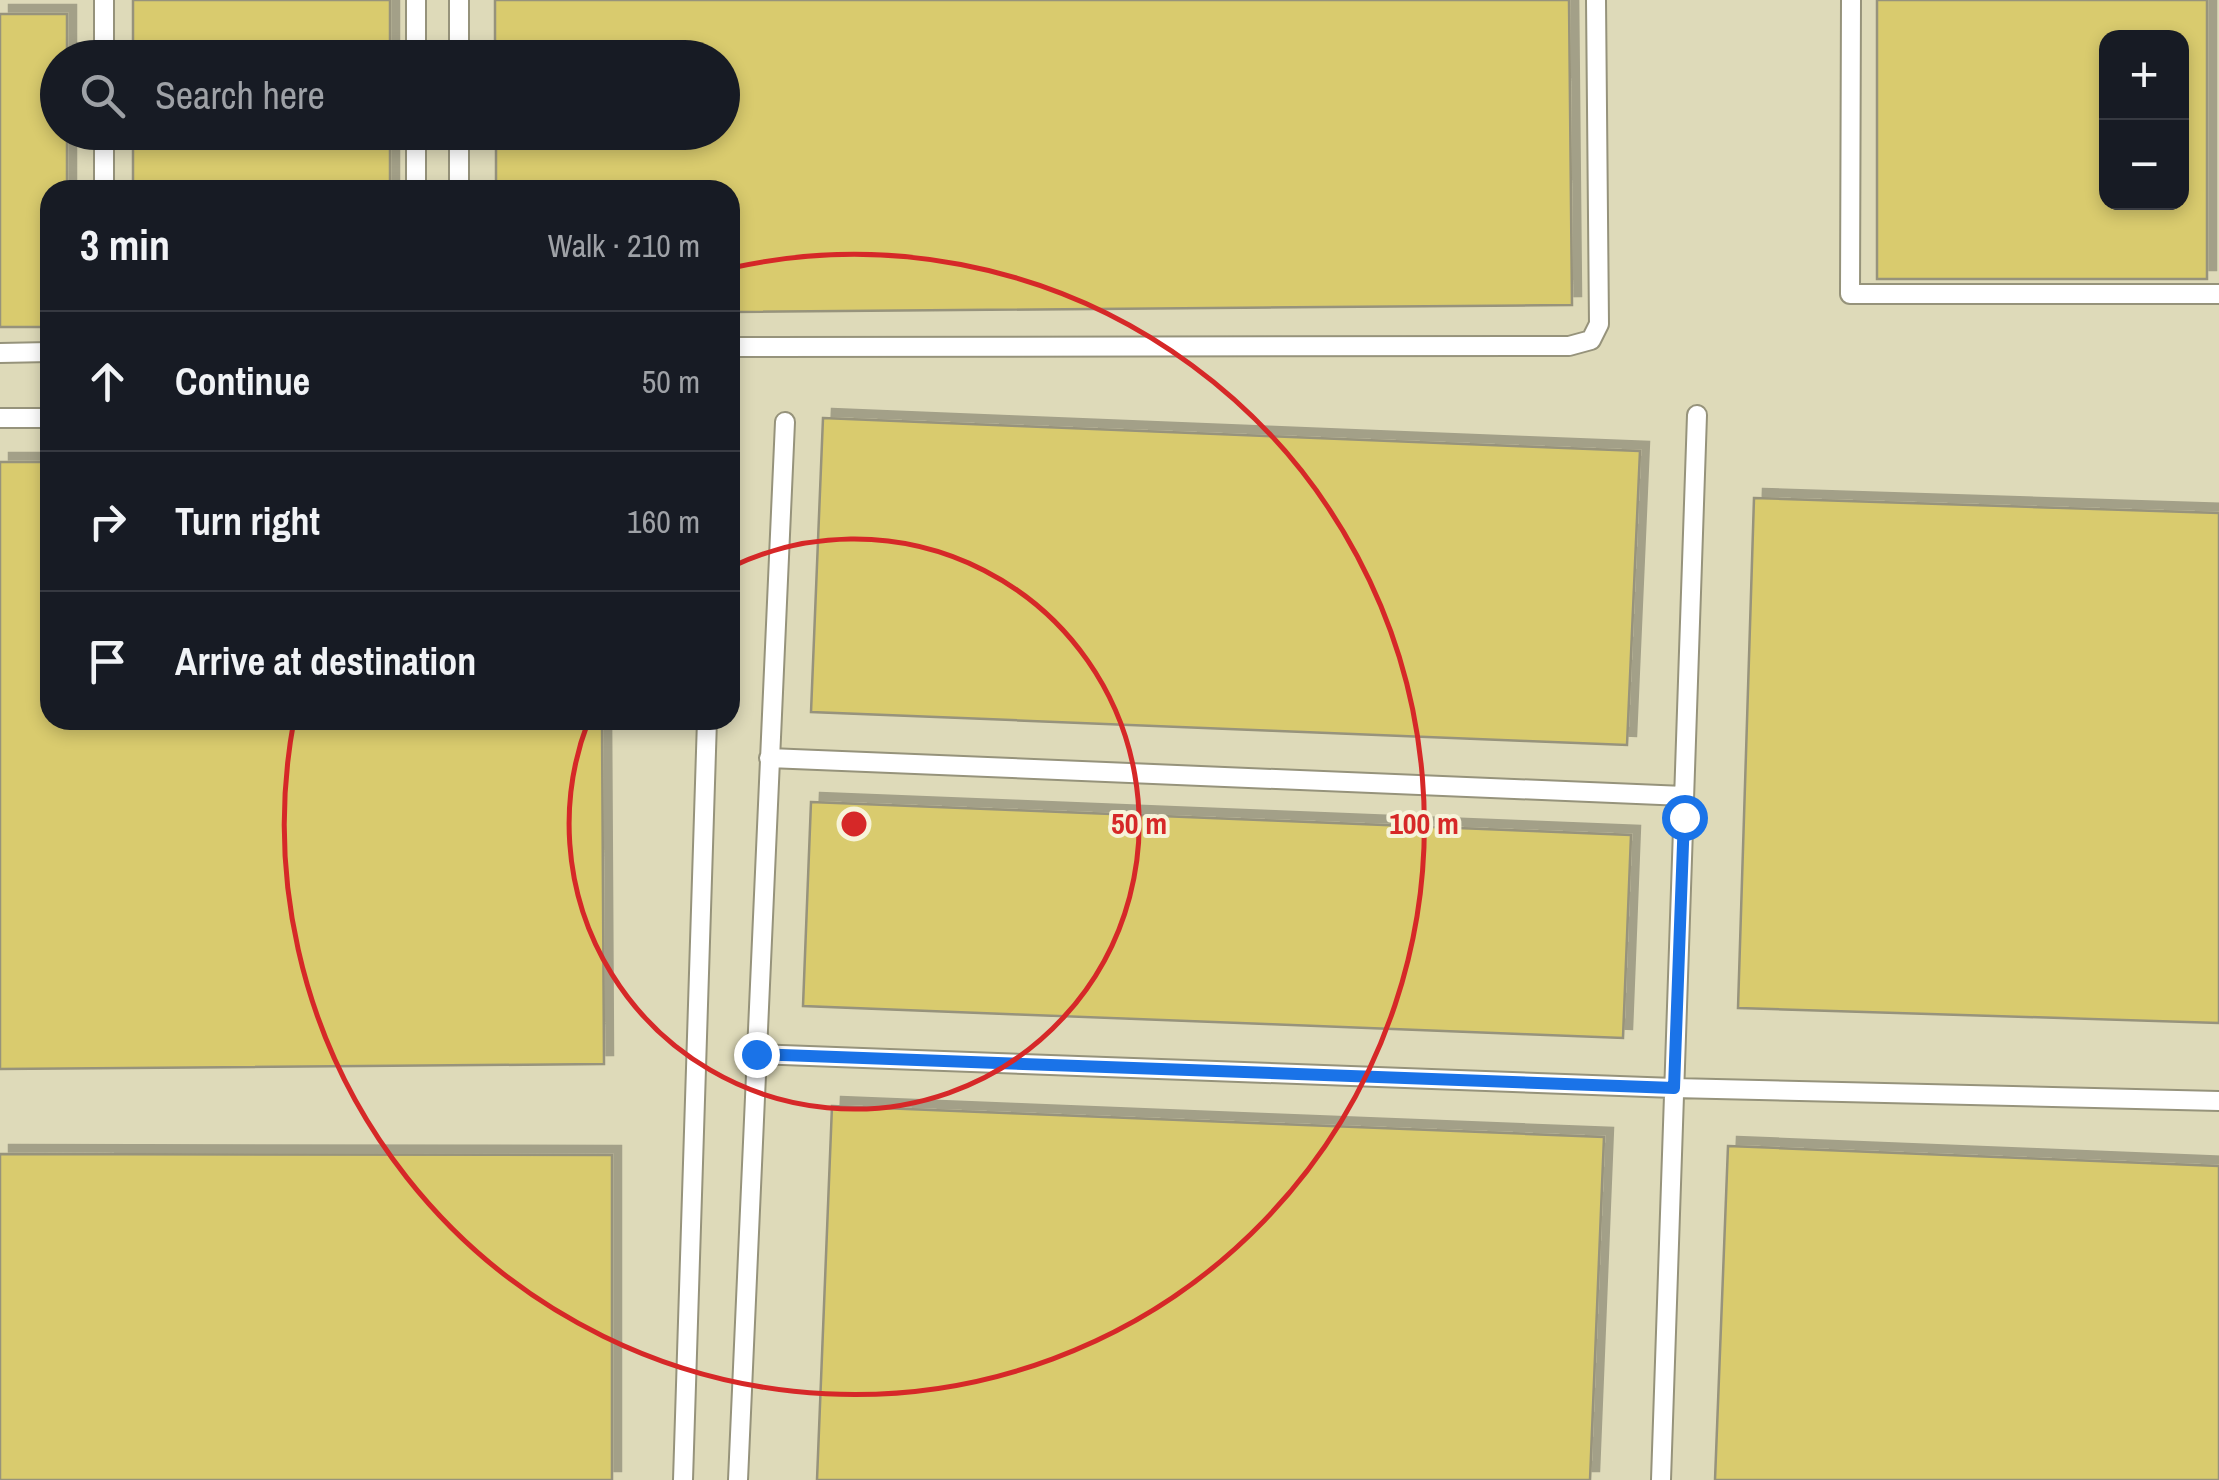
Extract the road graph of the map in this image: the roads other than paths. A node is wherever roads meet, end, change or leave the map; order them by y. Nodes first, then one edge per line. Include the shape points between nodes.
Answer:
1 (104, 0) edge
2 (416, 0) edge
3 (460, 0) edge
4 (1596, 0) edge
5 (1851, 0) edge
6 (104, 40) edge
7 (416, 40) edge
8 (459, 40) edge
9 (104, 150) edge
10 (416, 150) edge
11 (459, 150) edge
12 (104, 180) edge
13 (416, 180) edge
14 (459, 180) edge
15 (2219, 294) edge
16 (740, 347) edge
17 (40, 352) edge
18 (0, 353) edge
19 (1698, 415) dead end
20 (0, 418) edge
21 (40, 418) edge
22 (785, 422) dead end
23 (706, 730) edge
24 (769, 758) junction
25 (1684, 796) junction
26 (756, 1054) junction
27 (1674, 1088) junction
28 (2219, 1101) edge
29 (683, 1480) edge
30 (738, 1480) edge
31 (1661, 1480) edge

1 - 6 lane
2 - 7 lane
3 - 8 lane
4 - 16 lane via 1599,324 1591,340 1569,346
5 - 15 lane via 1850,294
9 - 12 lane
10 - 13 lane
11 - 14 lane
17 - 18 lane
19 - 25 lane
20 - 21 lane
22 - 24 lane
23 - 29 lane
24 - 25 lane
24 - 26 lane
25 - 27 lane
26 - 27 lane
26 - 30 lane
27 - 28 lane
27 - 31 lane

